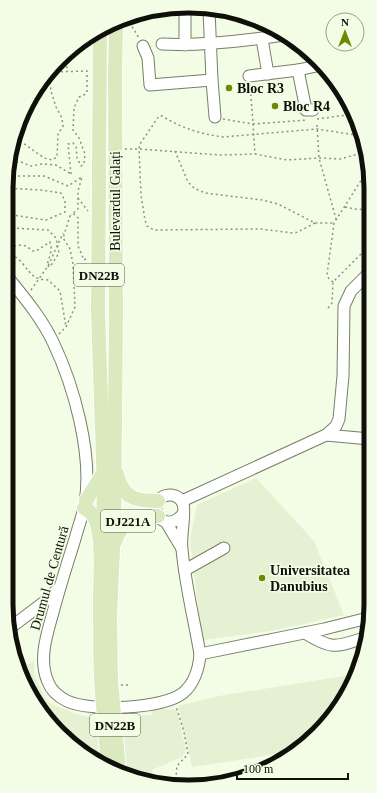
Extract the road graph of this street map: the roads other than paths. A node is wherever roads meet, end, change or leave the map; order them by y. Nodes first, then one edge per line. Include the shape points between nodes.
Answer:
1 (185, 13) edge
2 (209, 15) edge
3 (116, 29) edge
4 (275, 37) edge
5 (98, 39) edge
6 (262, 39) junction
7 (210, 43) junction
8 (162, 44) dead end
9 (185, 45) junction
10 (143, 46) road end
11 (315, 66) edge
12 (298, 70) junction
13 (268, 74) junction
14 (100, 76) junction
15 (115, 76) junction
16 (249, 76) road end
17 (212, 80) junction
18 (313, 116) road end
19 (215, 117) road end
20 (364, 278) edge
21 (13, 284) edge
22 (326, 435) junction
23 (364, 438) edge
24 (114, 460) junction
25 (103, 473) junction
26 (158, 501) junction
27 (182, 501) junction
28 (85, 504) junction
29 (183, 514) junction
30 (162, 519) junction
31 (107, 548) junction
32 (182, 548) junction
33 (224, 548) dead end
34 (185, 570) junction
35 (60, 587) junction
36 (363, 619) edge
37 (15, 625) edge
38 (305, 633) junction
39 (361, 639) edge
40 (200, 654) junction
41 (111, 682) junction
42 (108, 760) edge
43 (119, 766) edge

1 - 9 street
2 - 7 street
3 - 15 main road, Bulevardul Galați / DN22B
4 - 6 street
5 - 14 main road, Bulevardul Galați / DN22B
6 - 7 street
6 - 13 street
7 - 9 street
7 - 17 street
8 - 9 street
10 - 17 street via 148,58 150,85
11 - 12 street
12 - 13 street
12 - 18 street via 306,110
13 - 16 street
14 - 15 main road
14 - 25 main road, Bulevardul Galați / DN22B via 98,312
15 - 24 main road, Bulevardul Galați / DN22B
17 - 19 street
20 - 22 street via 350,291 344,306 341,406 336,426
21 - 28 street, Drumul de Centură / DJ221A via 39,318 53,342 72,390 83,439 86,467
22 - 23 street
22 - 27 street
24 - 26 main road, DJ221A via 124,491 139,500
24 - 31 main road, Bulevardul Galați / DN22B via 114,500
25 - 28 main road
25 - 31 main road, Bulevardul Galați / DN22B via 103,526
26 - 27 street, DJ221A via 167,495 173,495
26 - 30 street, DJ221A via 156,511
27 - 29 street, Drumul de Centură / DJ221A
28 - 31 main road via 95,518
28 - 35 street, Drumul de Centură / DJ221A
29 - 30 street, DJ221A via 173,522
29 - 32 street, Drumul de Centură / DJ221A
30 - 31 main road, DJ221A via 137,517 129,520
30 - 32 street, Drumul de Centură / DJ221A
31 - 41 main road, DN22B via 100,638
32 - 34 street, Drumul de Centură / DJ221A
33 - 34 street
34 - 40 street, Drumul de Centură / DJ221A
35 - 37 street
35 - 40 street, Drumul de Centură / DJ221A via 43,662 46,678 54,691 67,701 87,707 145,705 172,699 183,694 190,685 198,667
36 - 38 street
38 - 39 street via 325,644 339,646
38 - 40 street
41 - 42 main road, DN22B, bridge
41 - 43 main road, DN22B, bridge

